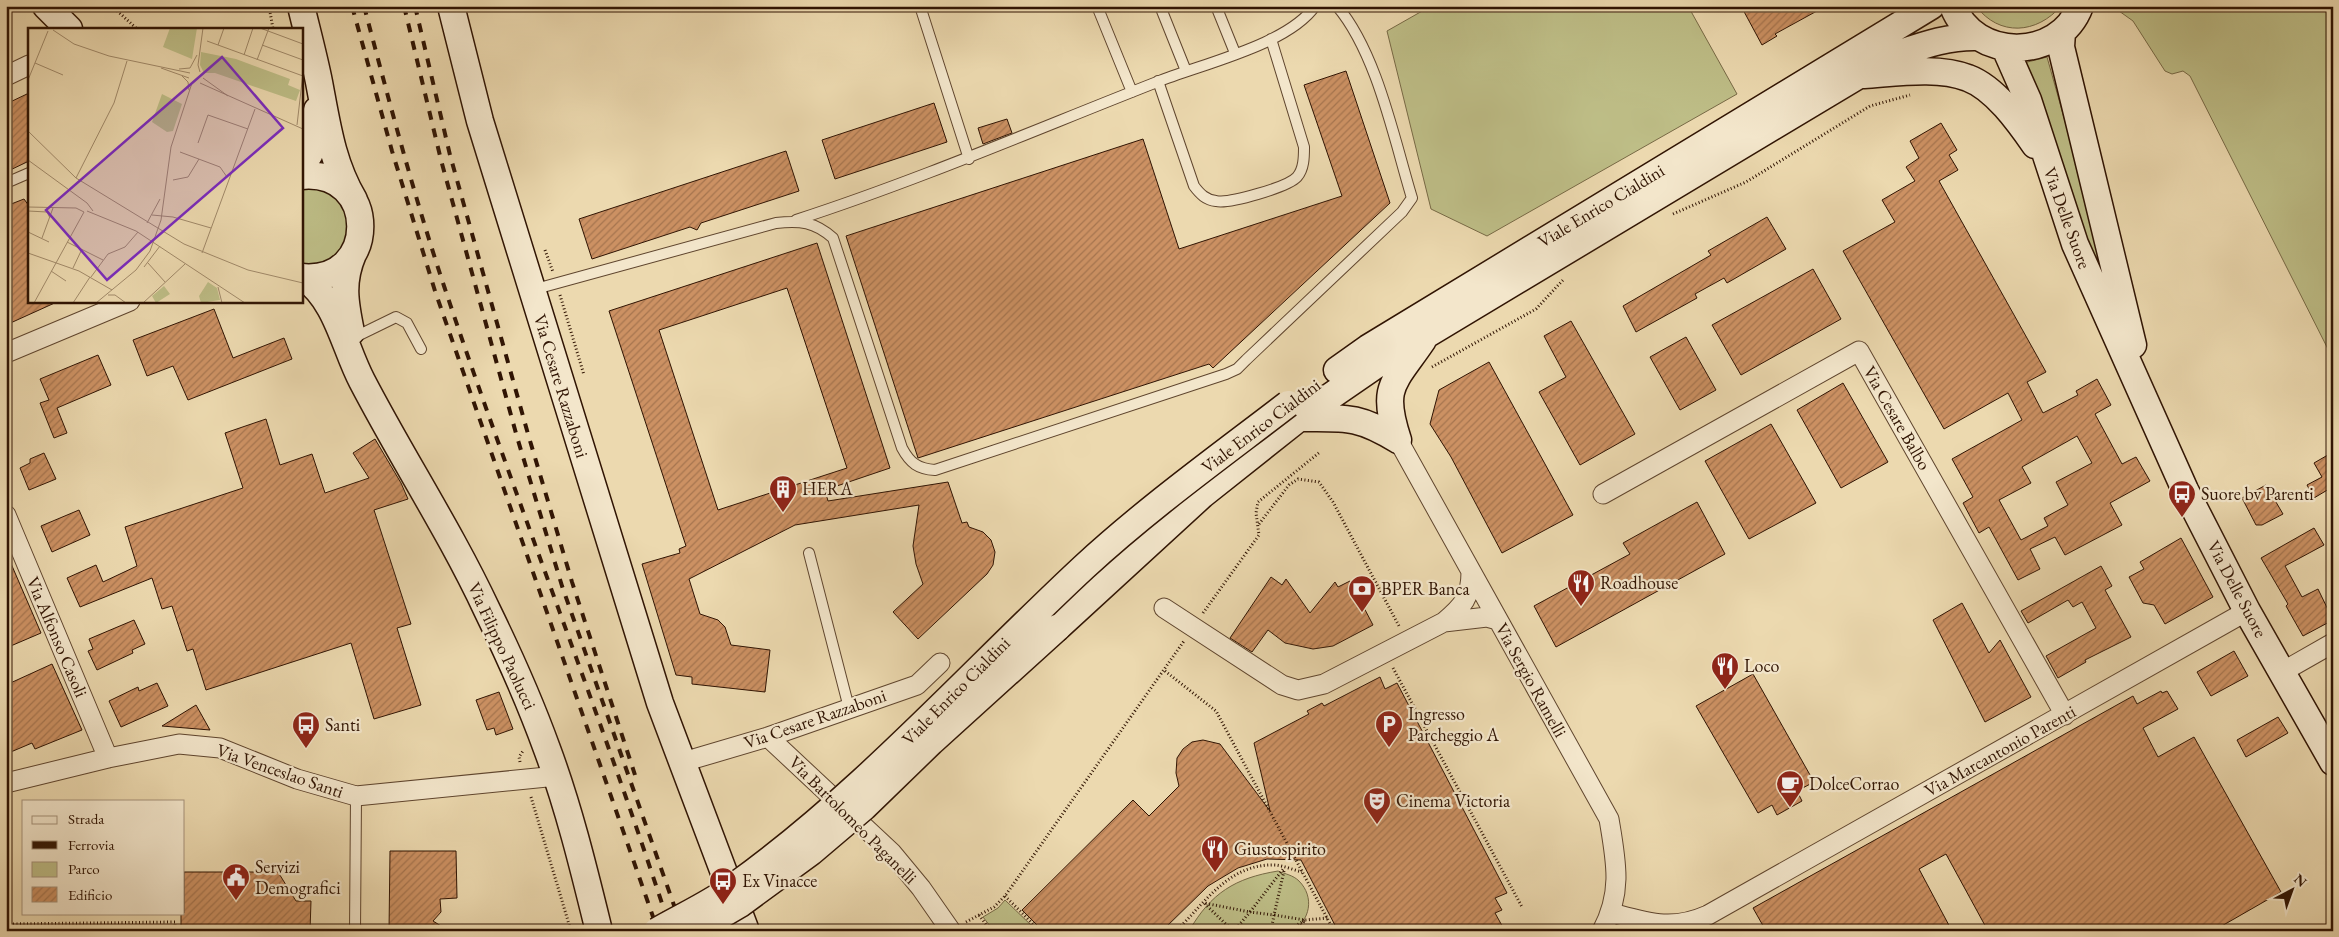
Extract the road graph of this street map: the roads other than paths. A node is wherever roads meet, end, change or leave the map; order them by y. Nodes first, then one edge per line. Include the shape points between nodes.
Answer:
1 (46, 6) edge
2 (301, 6) edge
3 (451, 6) edge
4 (920, 6) edge
5 (1097, 6) edge
6 (1160, 6) edge
7 (1216, 6) edge
8 (1315, 6) edge
9 (1337, 6) edge
10 (1900, 6) edge
11 (1931, 6) edge
12 (1953, 6) edge
13 (2080, 6) edge
14 (68, 28) edge
15 (2062, 32) junction
16 (1978, 37) junction
17 (1271, 39) junction
18 (2005, 48) junction
19 (1236, 53) junction
20 (28, 65) edge
21 (1854, 65) junction
22 (1186, 71) junction
23 (6, 76) edge
24 (319, 79) junction
25 (1158, 81) junction
26 (1132, 92) junction
27 (969, 159) junction
28 (2047, 165) junction
29 (302, 166) edge
30 (28, 173) edge
31 (302, 176) edge
32 (6, 183) edge
33 (354, 200) junction
34 (793, 221) junction
35 (353, 254) junction
36 (302, 277) edge
37 (531, 290) junction
38 (128, 302) edge
39 (1428, 333) junction
40 (352, 339) junction
41 (421, 349) dead end
42 (6, 353) edge
43 (361, 379) junction
44 (1294, 411) junction
45 (2149, 412) junction
46 (1398, 440) junction
47 (1603, 494) dead end
48 (6, 515) edge
49 (11, 539) edge
50 (809, 554) dead end
51 (1471, 572) junction
52 (1164, 608) dead end
53 (2247, 611) junction
54 (1498, 620) junction
55 (1444, 622) junction
56 (2333, 642) edge
57 (940, 663) dead end
58 (2282, 672) junction
59 (850, 708) junction
60 (2065, 715) junction
61 (768, 737) junction
62 (108, 758) junction
63 (683, 762) junction
64 (2333, 762) edge
65 (556, 776) junction
66 (6, 783) edge
67 (356, 796) junction
68 (1612, 913) junction
69 (1659, 925) junction
70 (951, 930) edge
71 (355, 931) edge
72 (600, 931) edge
73 (657, 931) edge
74 (694, 931) edge
75 (746, 931) edge
76 (1602, 931) edge
77 (1637, 931) edge

1 - 14 street
2 - 24 street
3 - 37 street, Via Cesare Razzaboni via 480,121
4 - 27 lane
5 - 26 lane
6 - 22 lane
7 - 19 lane
8 - 17 lane via 1296,26
9 - 34 lane via 1356,33 1371,64 1412,198 1402,212 1237,370 935,470 924,469 913,464 902,448 833,238 810,222
10 - 21 street
11 - 21 street, Viale Enrico Cialdini
12 - 16 street via 1965,26
13 - 15 street
15 - 18 street via 2041,44
15 - 45 street, Via Delle Suore via 2061,47
16 - 18 street
16 - 21 street, Viale Enrico Cialdini via 1960,36 1932,42
17 - 19 lane
17 - 25 lane via 1304,147 1300,171 1290,182 1228,202 1205,198 1194,186
18 - 28 street, Via Delle Suore via 2028,100
19 - 22 lane
20 - 23 street
21 - 28 street via 1968,78 2000,100
21 - 39 street, Viale Enrico Cialdini
21 - 44 street, Viale Enrico Cialdini via 1376,343
22 - 25 lane
24 - 29 street via 314,138
24 - 33 street via 333,155 340,176
25 - 26 lane
26 - 27 lane
27 - 34 lane
28 - 45 street, Via Delle Suore via 2075,244
30 - 32 lane
31 - 33 street via 324,177 336,182
33 - 35 street, Via Filippo Paolucci via 360,212 361,225
34 - 37 lane
35 - 36 street via 338,270 326,275
35 - 40 street, Via Filippo Paolucci via 346,271 344,289
36 - 43 street, Via Filippo Paolucci via 312,283 326,302
37 - 63 street, Via Cesare Razzaboni via 651,675
38 - 42 street
39 - 44 street, Viale Enrico Cialdini
39 - 46 street via 1389,394 1391,418
40 - 41 lane via 396,317 408,323
40 - 43 street, Via Filippo Paolucci
43 - 65 street, Via Filippo Paolucci via 487,608
44 - 46 street via 1356,419
44 - 73 street, Viale Enrico Cialdini, bridge via 1161,501 1086,566 853,792 804,834 734,887
44 - 74 street, Viale Enrico Cialdini, bridge via 811,852 740,904
45 - 53 street, Via Delle Suore
46 - 51 street, Via Sergio Ramelli
47 - 60 street, Via Cesare Balbo via 1859,351
48 - 49 street, Via Alfonso Casoli
49 - 62 street, Via Alfonso Casoli
50 - 59 lane
51 - 54 street, Via Sergio Ramelli
51 - 55 street via 1470,592
52 - 55 street via 1282,685 1298,690 1324,684
53 - 58 street, Via Delle Suore
53 - 60 street, Via Marcantonio Parenti
54 - 55 street via 1487,617
54 - 68 street, Via Sergio Ramelli via 1609,819 1618,874
56 - 58 street
57 - 59 street, Via Cesare Razzaboni via 917,685
58 - 64 street, Via Delle Suore
59 - 61 street, Via Cesare Razzaboni
60 - 69 street, Via Marcantonio Parenti via 1708,915 1689,924
61 - 63 street, Via Cesare Razzaboni
61 - 70 street, Via Bartolomeo Paganelli via 892,854
62 - 66 street, Via Venceslao Santi
62 - 67 street, Via Venceslao Santi via 179,744 198,744 220,748 297,779
63 - 75 street, Via Cesare Razzaboni
65 - 67 street, Via Venceslao Santi
65 - 72 street, Via Filippo Paolucci
67 - 71 lane
68 - 69 street, Via Marcantonio Parenti
68 - 76 street, Via Sergio Ramelli
69 - 77 street

